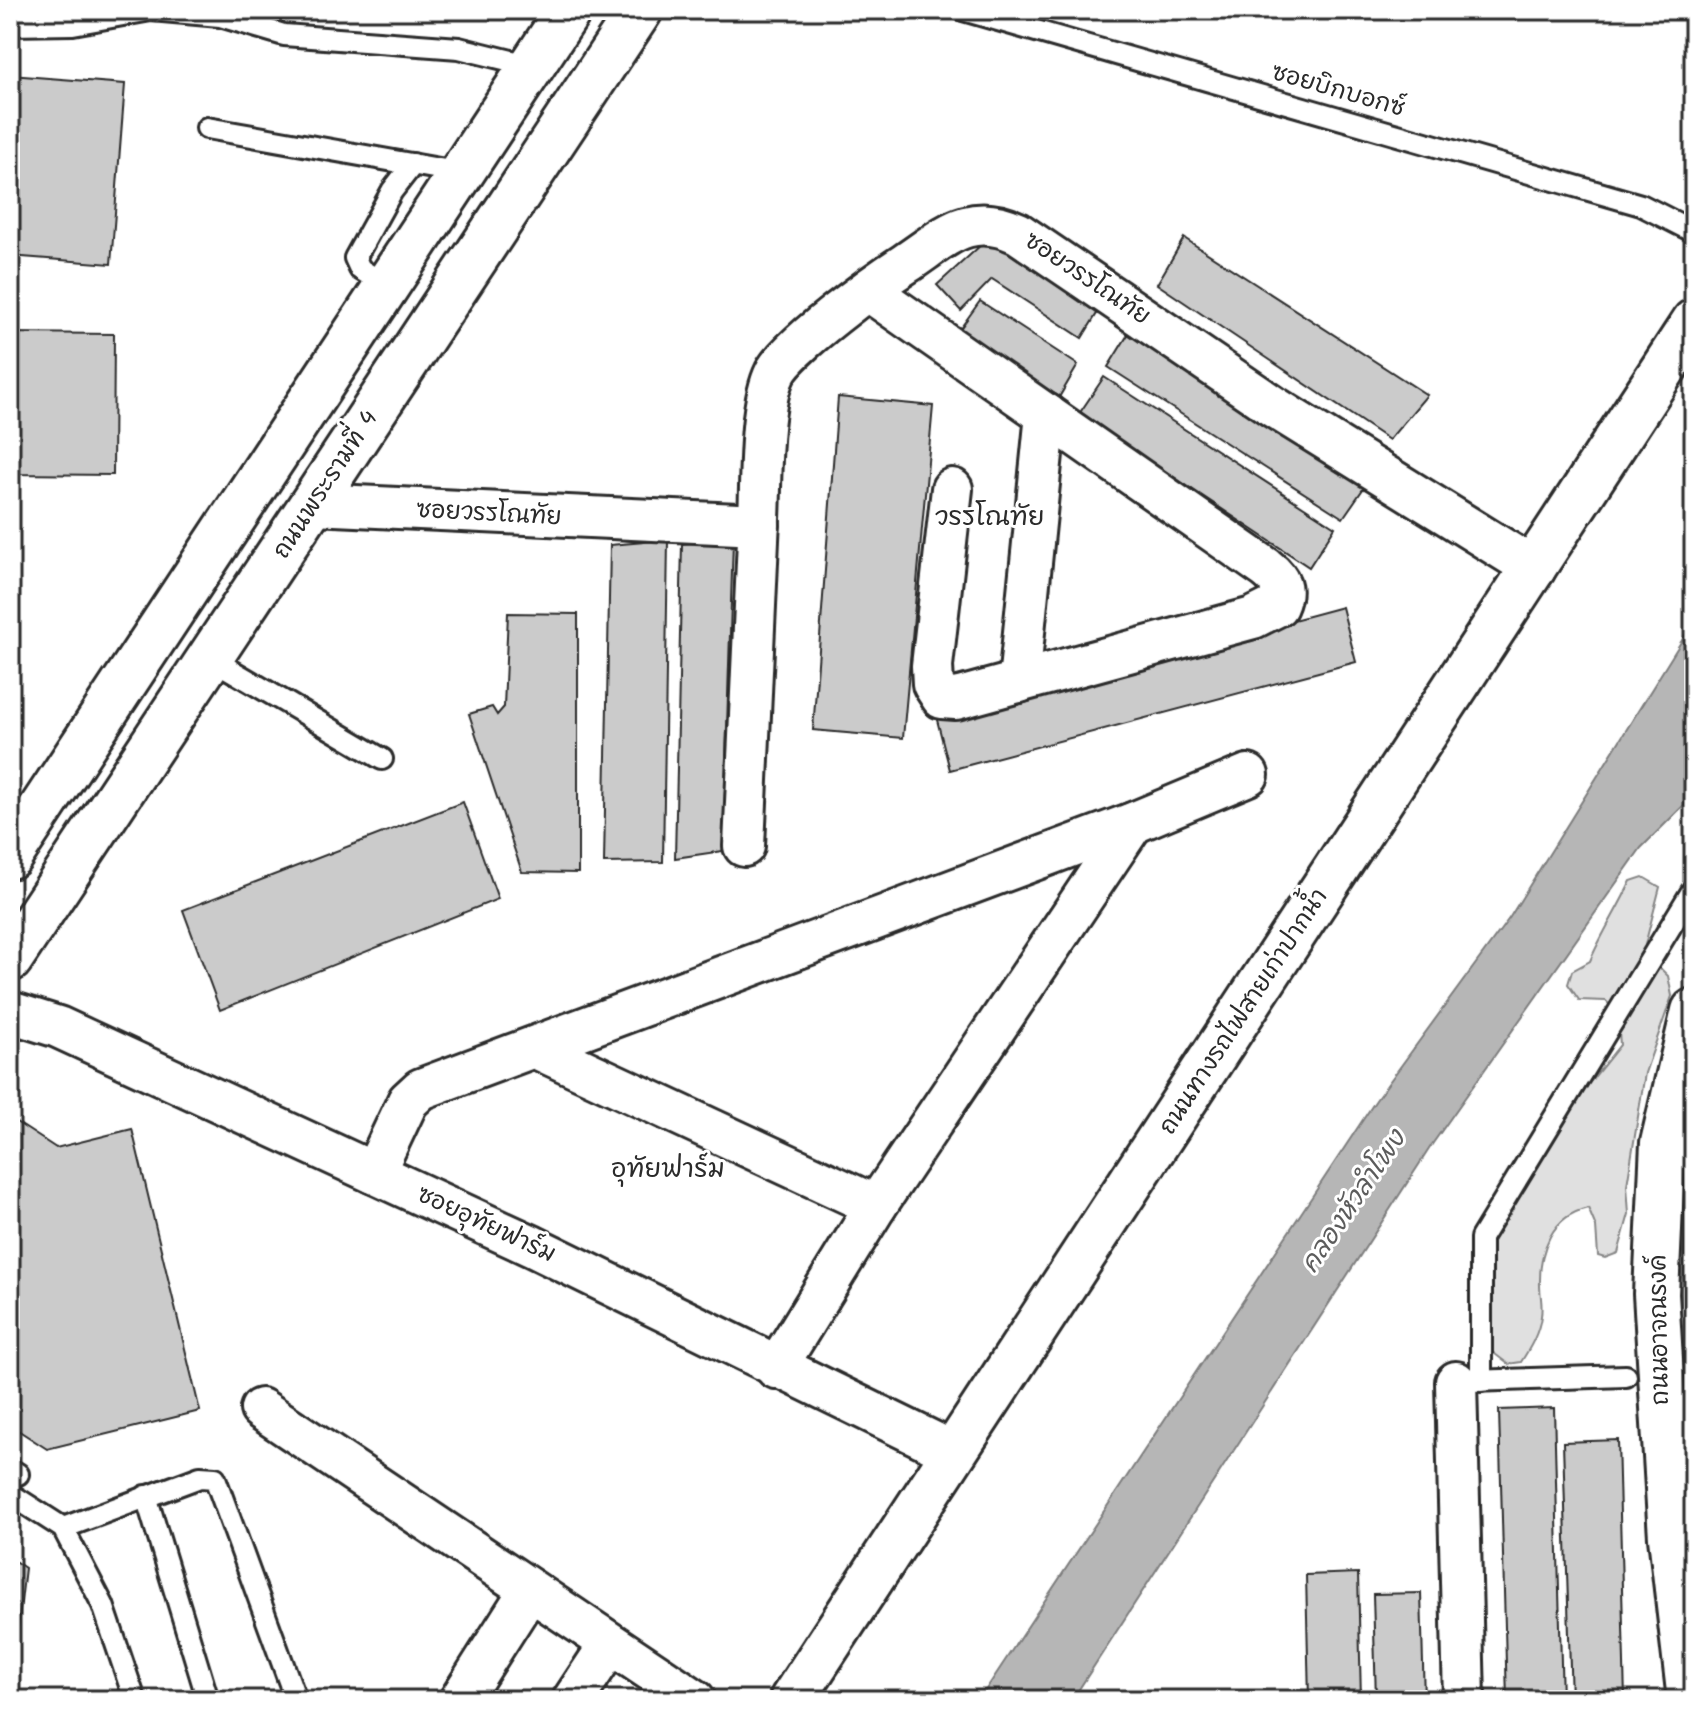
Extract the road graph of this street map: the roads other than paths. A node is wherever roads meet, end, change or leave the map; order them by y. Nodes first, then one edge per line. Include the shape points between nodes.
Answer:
1 (569, 10) edge
2 (640, 10) edge
3 (963, 10) edge
4 (10, 25) edge
5 (532, 66) junction
6 (207, 128) dead end
7 (413, 164) junction
8 (462, 173) junction
9 (1694, 232) edge
10 (387, 286) junction
11 (869, 291) junction
12 (1694, 322) edge
13 (352, 340) junction
14 (399, 373) junction
15 (1046, 414) junction
16 (952, 489) dead end
17 (314, 504) junction
18 (759, 525) junction
19 (1535, 569) junction
20 (212, 659) junction
21 (1019, 682) junction
22 (382, 759) dead end
23 (1248, 775) dead end
24 (1133, 823) junction
25 (744, 846) dead end
26 (10, 856) edge
27 (1694, 888) edge
28 (10, 959) edge
29 (1694, 1011) edge
30 (10, 1012) edge
31 (536, 1048) junction
32 (374, 1173) junction
33 (876, 1206) junction
34 (776, 1368) junction
35 (1626, 1376) dead end
36 (1468, 1381) junction
37 (261, 1409) dead end
38 (955, 1453) junction
39 (13, 1479) edge
40 (146, 1496) junction
41 (63, 1528) junction
42 (530, 1590) junction
43 (610, 1644) junction
44 (135, 1700) edge
45 (208, 1700) edge
46 (296, 1700) edge
47 (460, 1700) edge
48 (573, 1700) edge
49 (695, 1700) edge
50 (792, 1700) edge
51 (1464, 1700) edge
52 (1690, 1700) edge

1 - 5 main road
2 - 14 main road, ถนนพระรามที่ 4
3 - 9 lane, ซอยบิกบอกซ์ via 1641,205
4 - 5 lane via 73,24 151,10 220,16 284,35 459,48
5 - 8 main road
6 - 7 lane
7 - 8 lane
7 - 10 lane via 355,258 360,269
8 - 10 main road
10 - 13 main road
11 - 15 street
11 - 18 street, ซอยวรรโณทัย via 792,353 774,375 762,451
11 - 19 street, ซอยวรรโณทัย via 959,228 979,221 998,224 1274,407
12 - 19 main road, ถนนทางรถไฟสายเก่าปากน้ำ
13 - 14 main road
13 - 26 main road
14 - 17 main road, ถนนพระรามที่ 4
15 - 21 street
15 - 21 street via 1266,568 1276,576 1281,597 1277,606 1253,618
16 - 21 street via 933,684 942,698 956,699
17 - 18 street, ซอยวรรโณทัย
17 - 20 main road, ถนนพระรามที่ 4
18 - 25 street, ซอยวรรโณทัย
19 - 38 main road, ถนนทางรถไฟสายเก่าปากน้ำ
20 - 22 lane
20 - 28 main road, ถนนพระรามที่ 4
23 - 24 street
24 - 31 street
24 - 33 street
27 - 36 lane via 1481,1238
29 - 52 main road, ถนนอาจณรงค์ via 1663,1143 1656,1294 1671,1537
30 - 32 street, ซอยอุทัยฟาร์ม via 58,1027
31 - 32 street via 421,1089 408,1101
31 - 33 street
32 - 34 street, ซอยอุทัยฟาร์ม
33 - 34 street
34 - 38 street, ซอยอุทัยฟาร์ม
35 - 36 lane
36 - 51 street
37 - 42 street
38 - 50 main road, ถนนทางรถไฟสายเก่าปากน้ำ
39 - 41 lane
40 - 41 lane
40 - 45 lane
40 - 46 lane via 204,1476 211,1475 220,1484
41 - 44 lane via 103,1605
42 - 43 street
42 - 47 street
43 - 48 street
43 - 49 street

